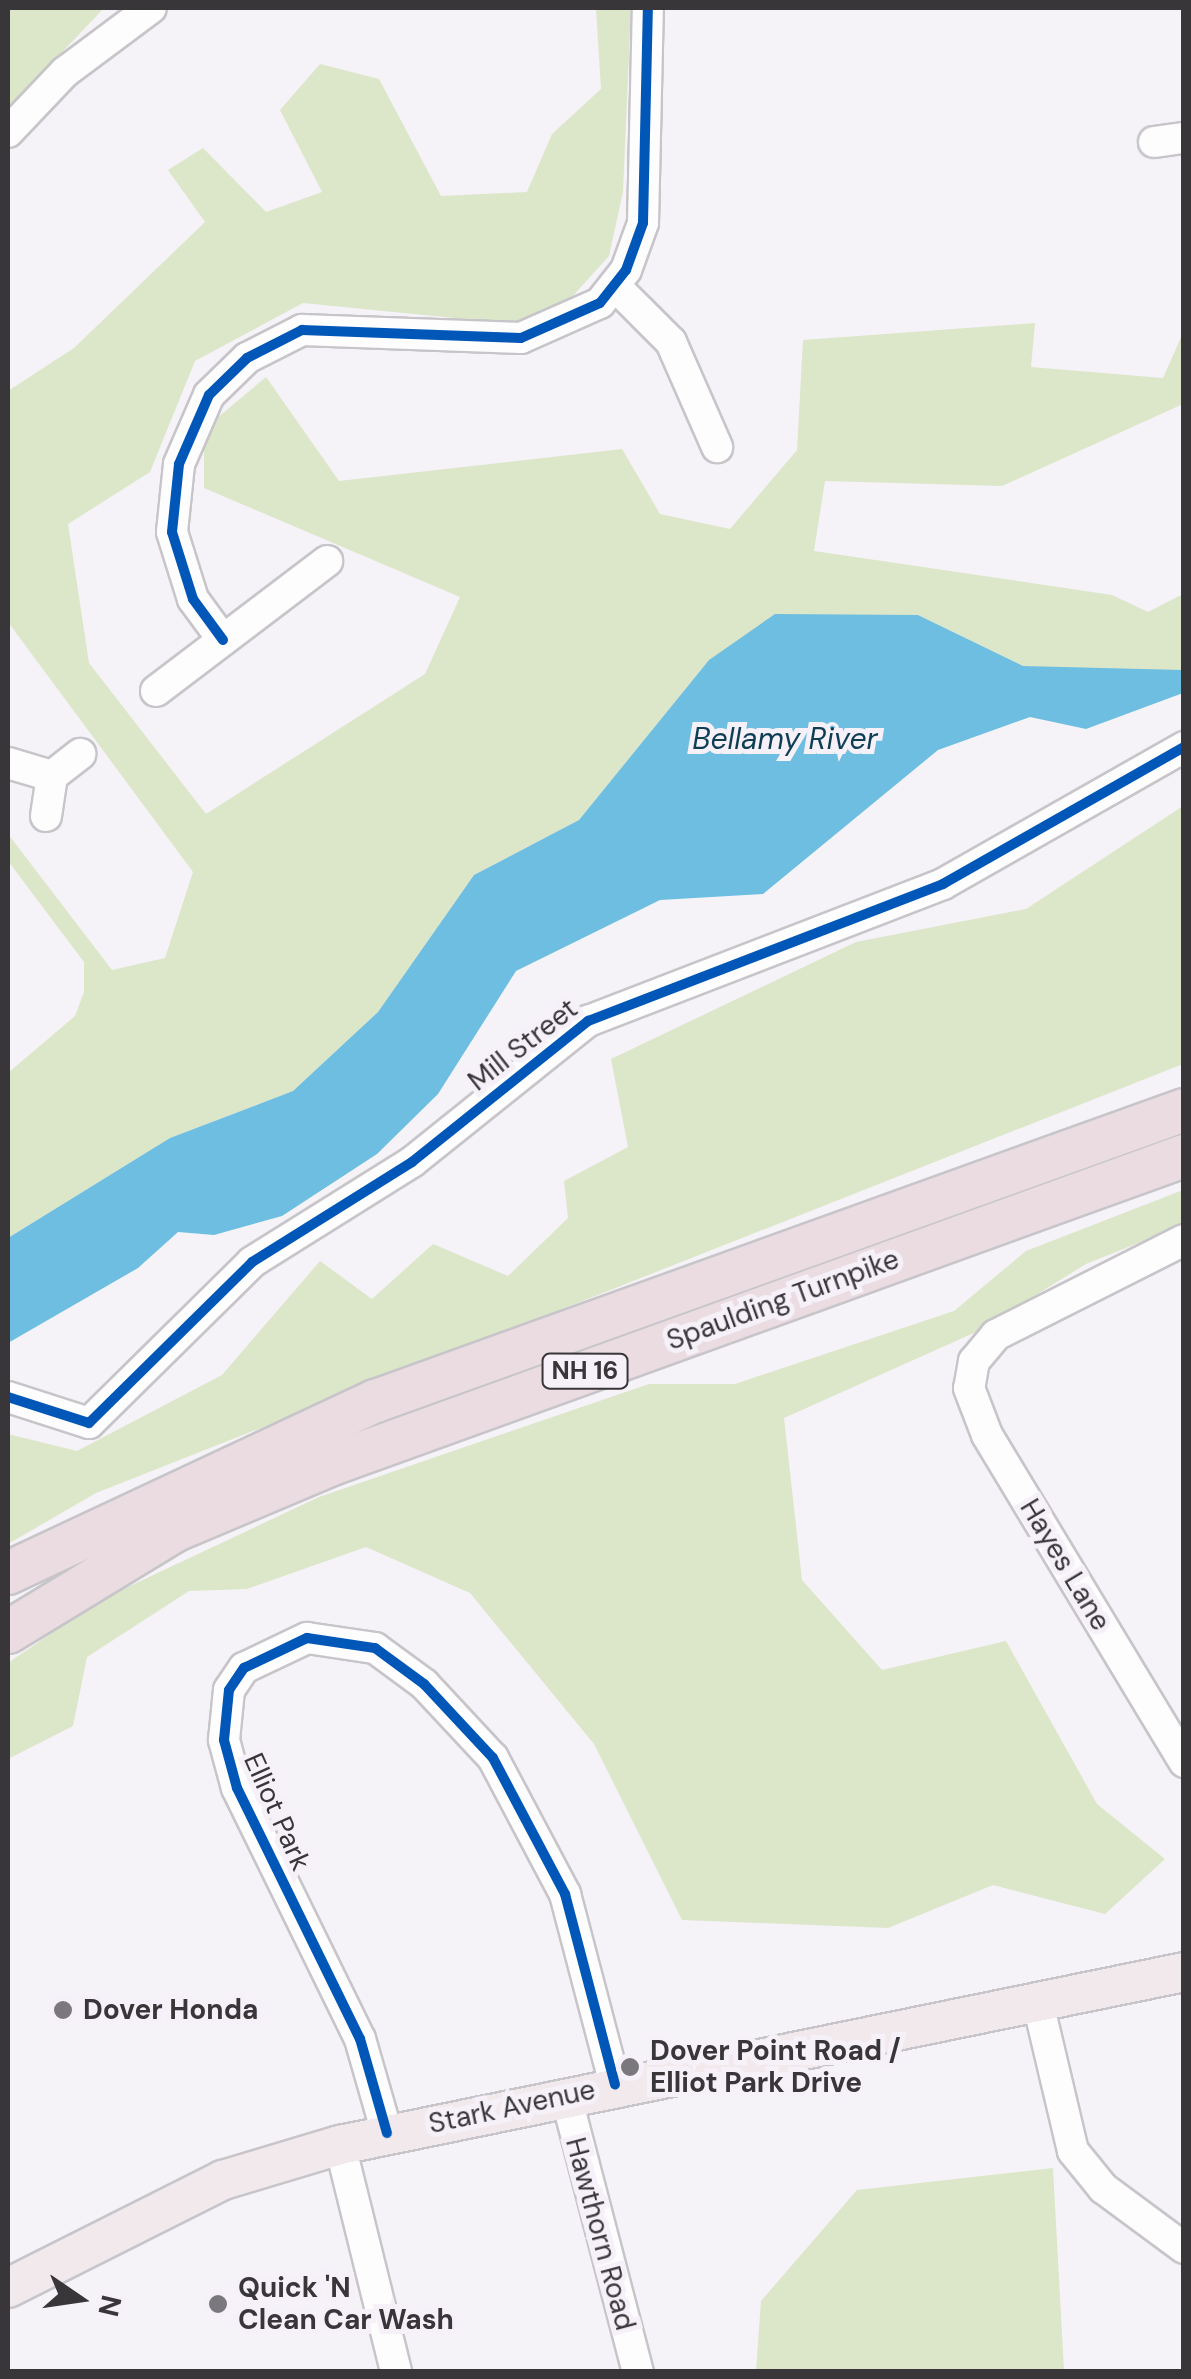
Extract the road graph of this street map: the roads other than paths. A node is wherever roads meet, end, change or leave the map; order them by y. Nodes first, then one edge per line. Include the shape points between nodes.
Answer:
1 (151, 8) edge
2 (648, 8) edge
3 (8, 132) edge
4 (616, 287) junction
5 (717, 448) dead end
6 (327, 561) dead end
7 (223, 640) junction
8 (156, 691) dead end
9 (1184, 747) edge
10 (80, 754) dead end
11 (8, 763) edge
12 (52, 776) junction
13 (46, 816) dead end
14 (1184, 1110) edge
15 (1184, 1156) edge
16 (1184, 1240) edge
17 (8, 1397) edge
18 (8, 1573) edge
19 (8, 1632) edge
20 (1184, 1762) edge
21 (1184, 1972) edge
22 (1038, 2003) junction
23 (614, 2085) junction
24 (566, 2096) junction
25 (387, 2133) junction
26 (340, 2145) junction
27 (1184, 2248) edge
28 (22, 2279) edge
29 (396, 2372) edge
30 (638, 2372) edge

1 - 3 street via 65,72
2 - 4 street via 643,223
4 - 5 street via 671,342
4 - 7 street via 539,335 320,326 267,344 228,373 186,440 172,510 192,599
6 - 7 street
7 - 8 street
9 - 17 street, Mill Street via 943,884 588,1021 412,1162 252,1262 89,1423
10 - 12 street
11 - 12 street
12 - 13 street
14 - 18 highway, Spaulding Turnpike / NH 16 via 376,1401
15 - 19 highway, Spaulding Turnpike / NH 16 via 332,1464 176,1530
16 - 20 street, Hayes Lane via 1013,1324 974,1361 978,1418
21 - 22 main road, Stark Avenue
22 - 23 main road, Stark Avenue
22 - 27 street via 1073,2151 1112,2196
23 - 24 main road, Stark Avenue
23 - 25 street, Elliot Park via 565,1894 493,1758 424,1684 375,1648 307,1638 244,1668 229,1690 224,1740 237,1788 360,2039
24 - 25 main road, Stark Avenue
24 - 30 street, Hawthorn Road
25 - 26 main road, Stark Avenue
26 - 28 main road, Stark Avenue via 223,2180
26 - 29 street

